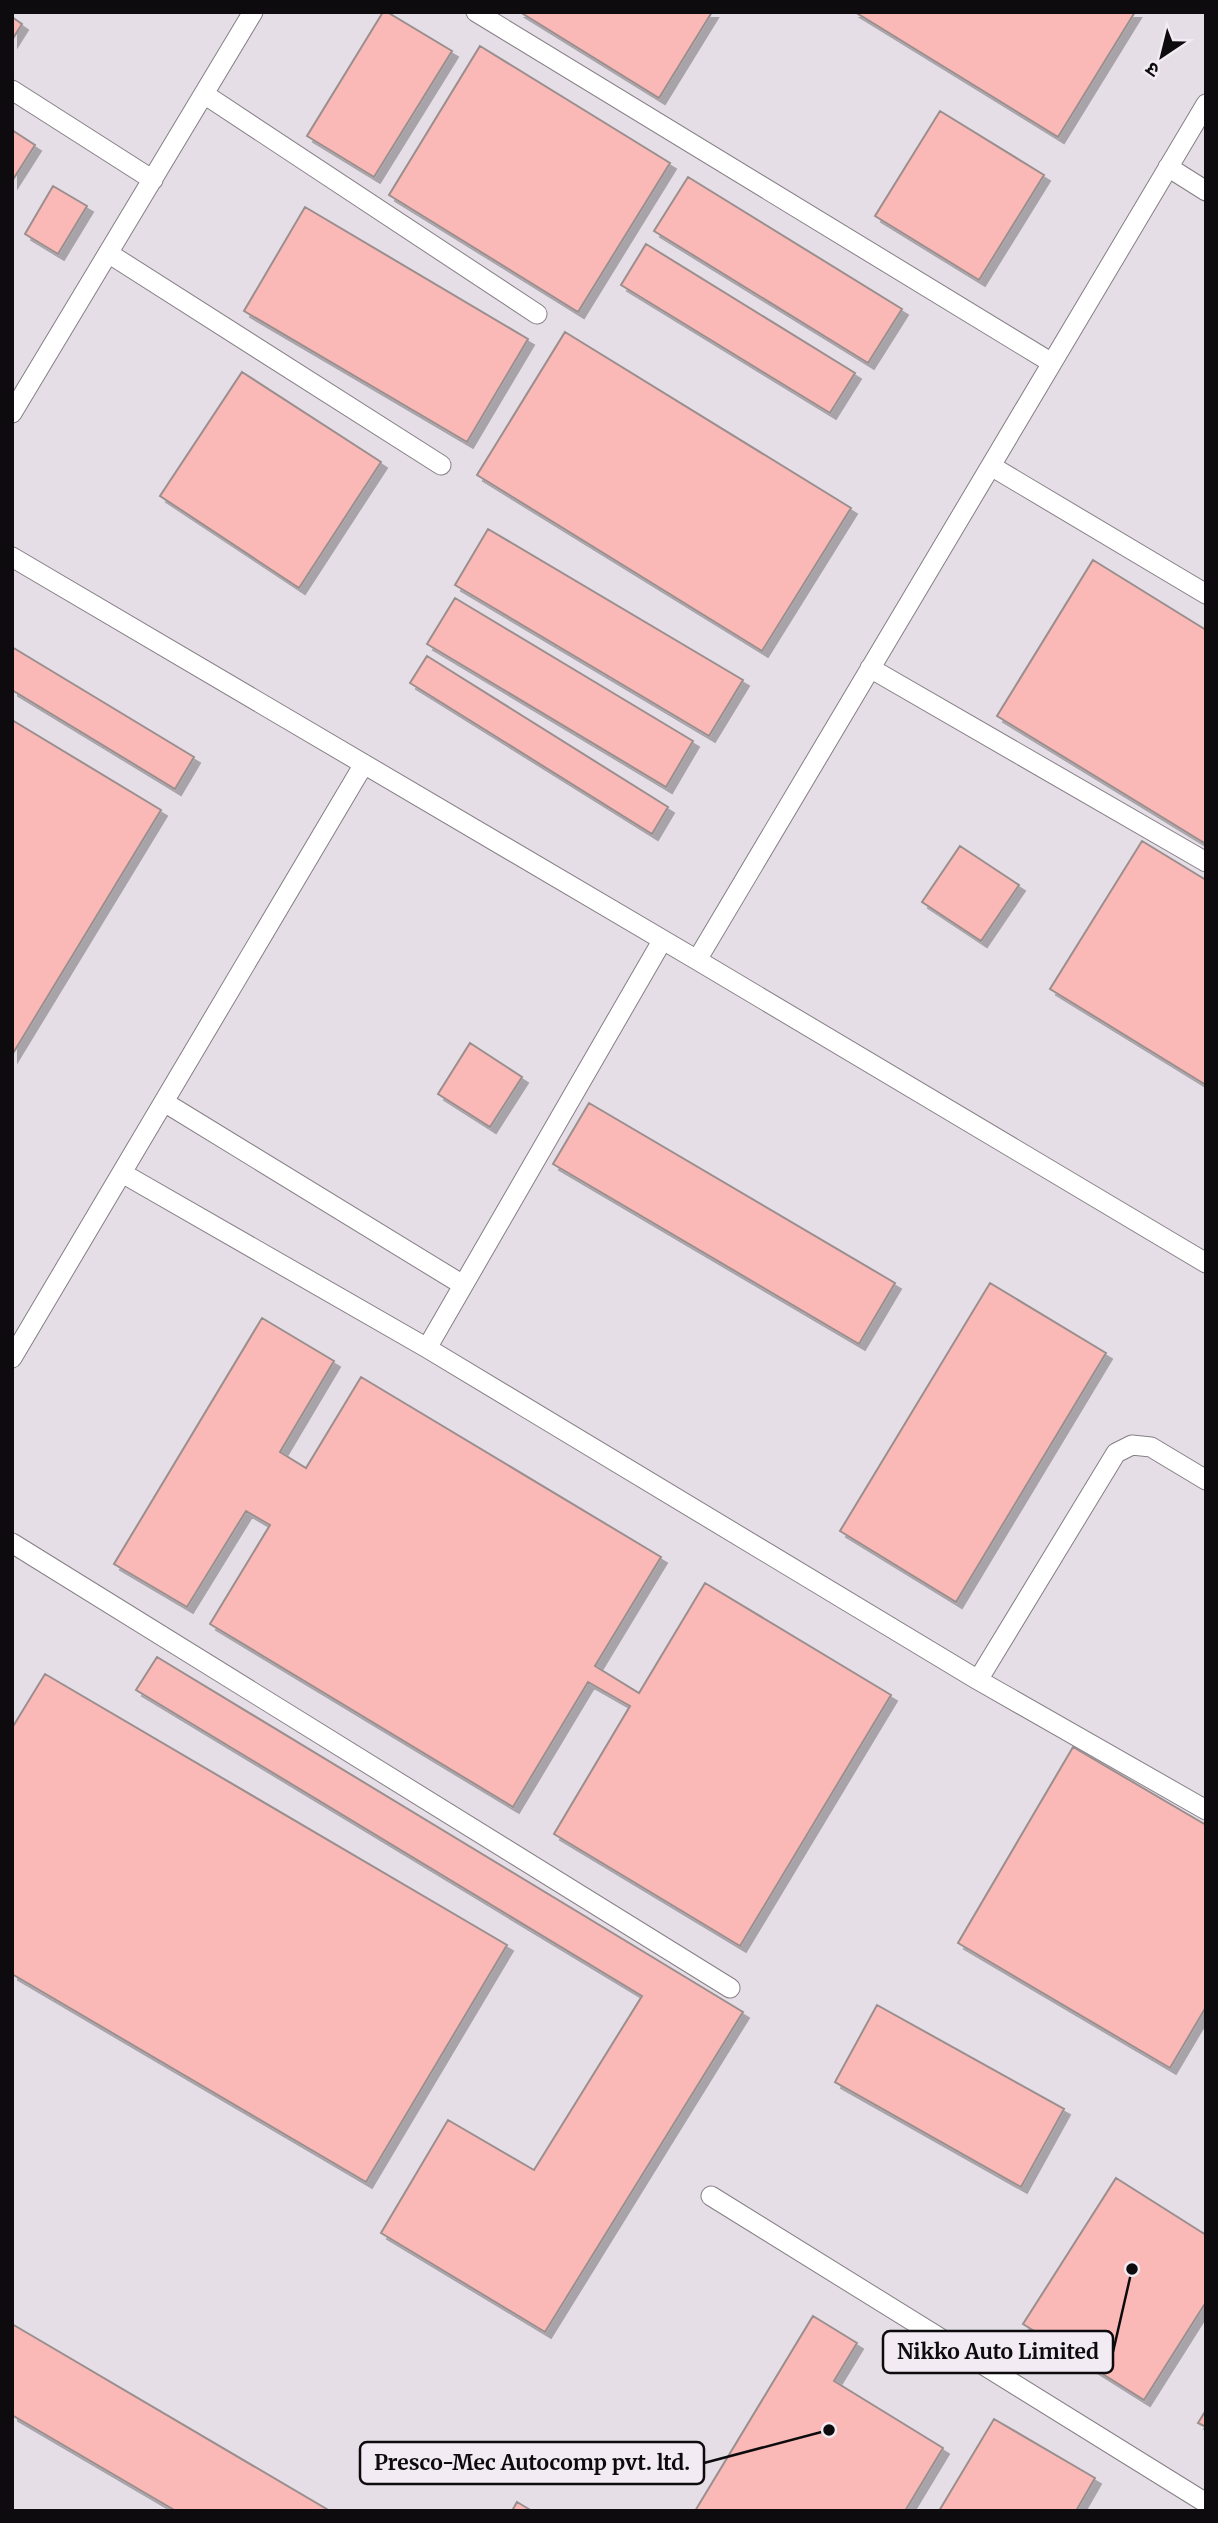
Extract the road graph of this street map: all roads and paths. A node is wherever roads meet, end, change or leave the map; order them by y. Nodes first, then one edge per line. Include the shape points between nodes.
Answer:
1 (253, 12) edge
2 (476, 12) edge
3 (12, 90) edge
4 (204, 94) junction
5 (1206, 104) edge
6 (1168, 167) junction
7 (153, 180) junction
8 (1206, 191) edge
9 (108, 253) junction
10 (537, 314) dead end
11 (1052, 363) junction
12 (12, 413) edge
13 (441, 465) dead end
14 (991, 466) junction
15 (12, 557) edge
16 (1206, 594) edge
17 (870, 668) junction
18 (364, 764) junction
19 (1206, 862) edge
20 (662, 941) junction
21 (697, 960) junction
22 (164, 1102) junction
23 (122, 1173) junction
24 (1204, 1256) edge
25 (463, 1286) junction
26 (427, 1348) junction
27 (12, 1358) edge
28 (1206, 1480) edge
29 (12, 1543) edge
30 (978, 1680) junction
31 (1206, 1810) edge
32 (730, 1988) dead end
33 (710, 2196) dead end
34 (1206, 2502) edge

1 - 4 lane
2 - 11 lane
3 - 7 lane
4 - 7 lane
4 - 10 lane
5 - 6 lane
6 - 8 lane
6 - 11 lane
7 - 9 lane
9 - 12 lane
9 - 13 lane
11 - 14 lane
14 - 16 lane
14 - 17 lane
15 - 18 lane
17 - 19 lane
17 - 21 lane
18 - 20 lane
18 - 22 lane
20 - 21 lane
20 - 25 lane
21 - 24 lane
22 - 23 lane
22 - 25 lane
23 - 26 lane
23 - 27 lane
25 - 26 lane
26 - 30 lane
28 - 30 lane via 1151,1447 1132,1445 1116,1453
29 - 32 lane
30 - 31 lane
33 - 34 lane

